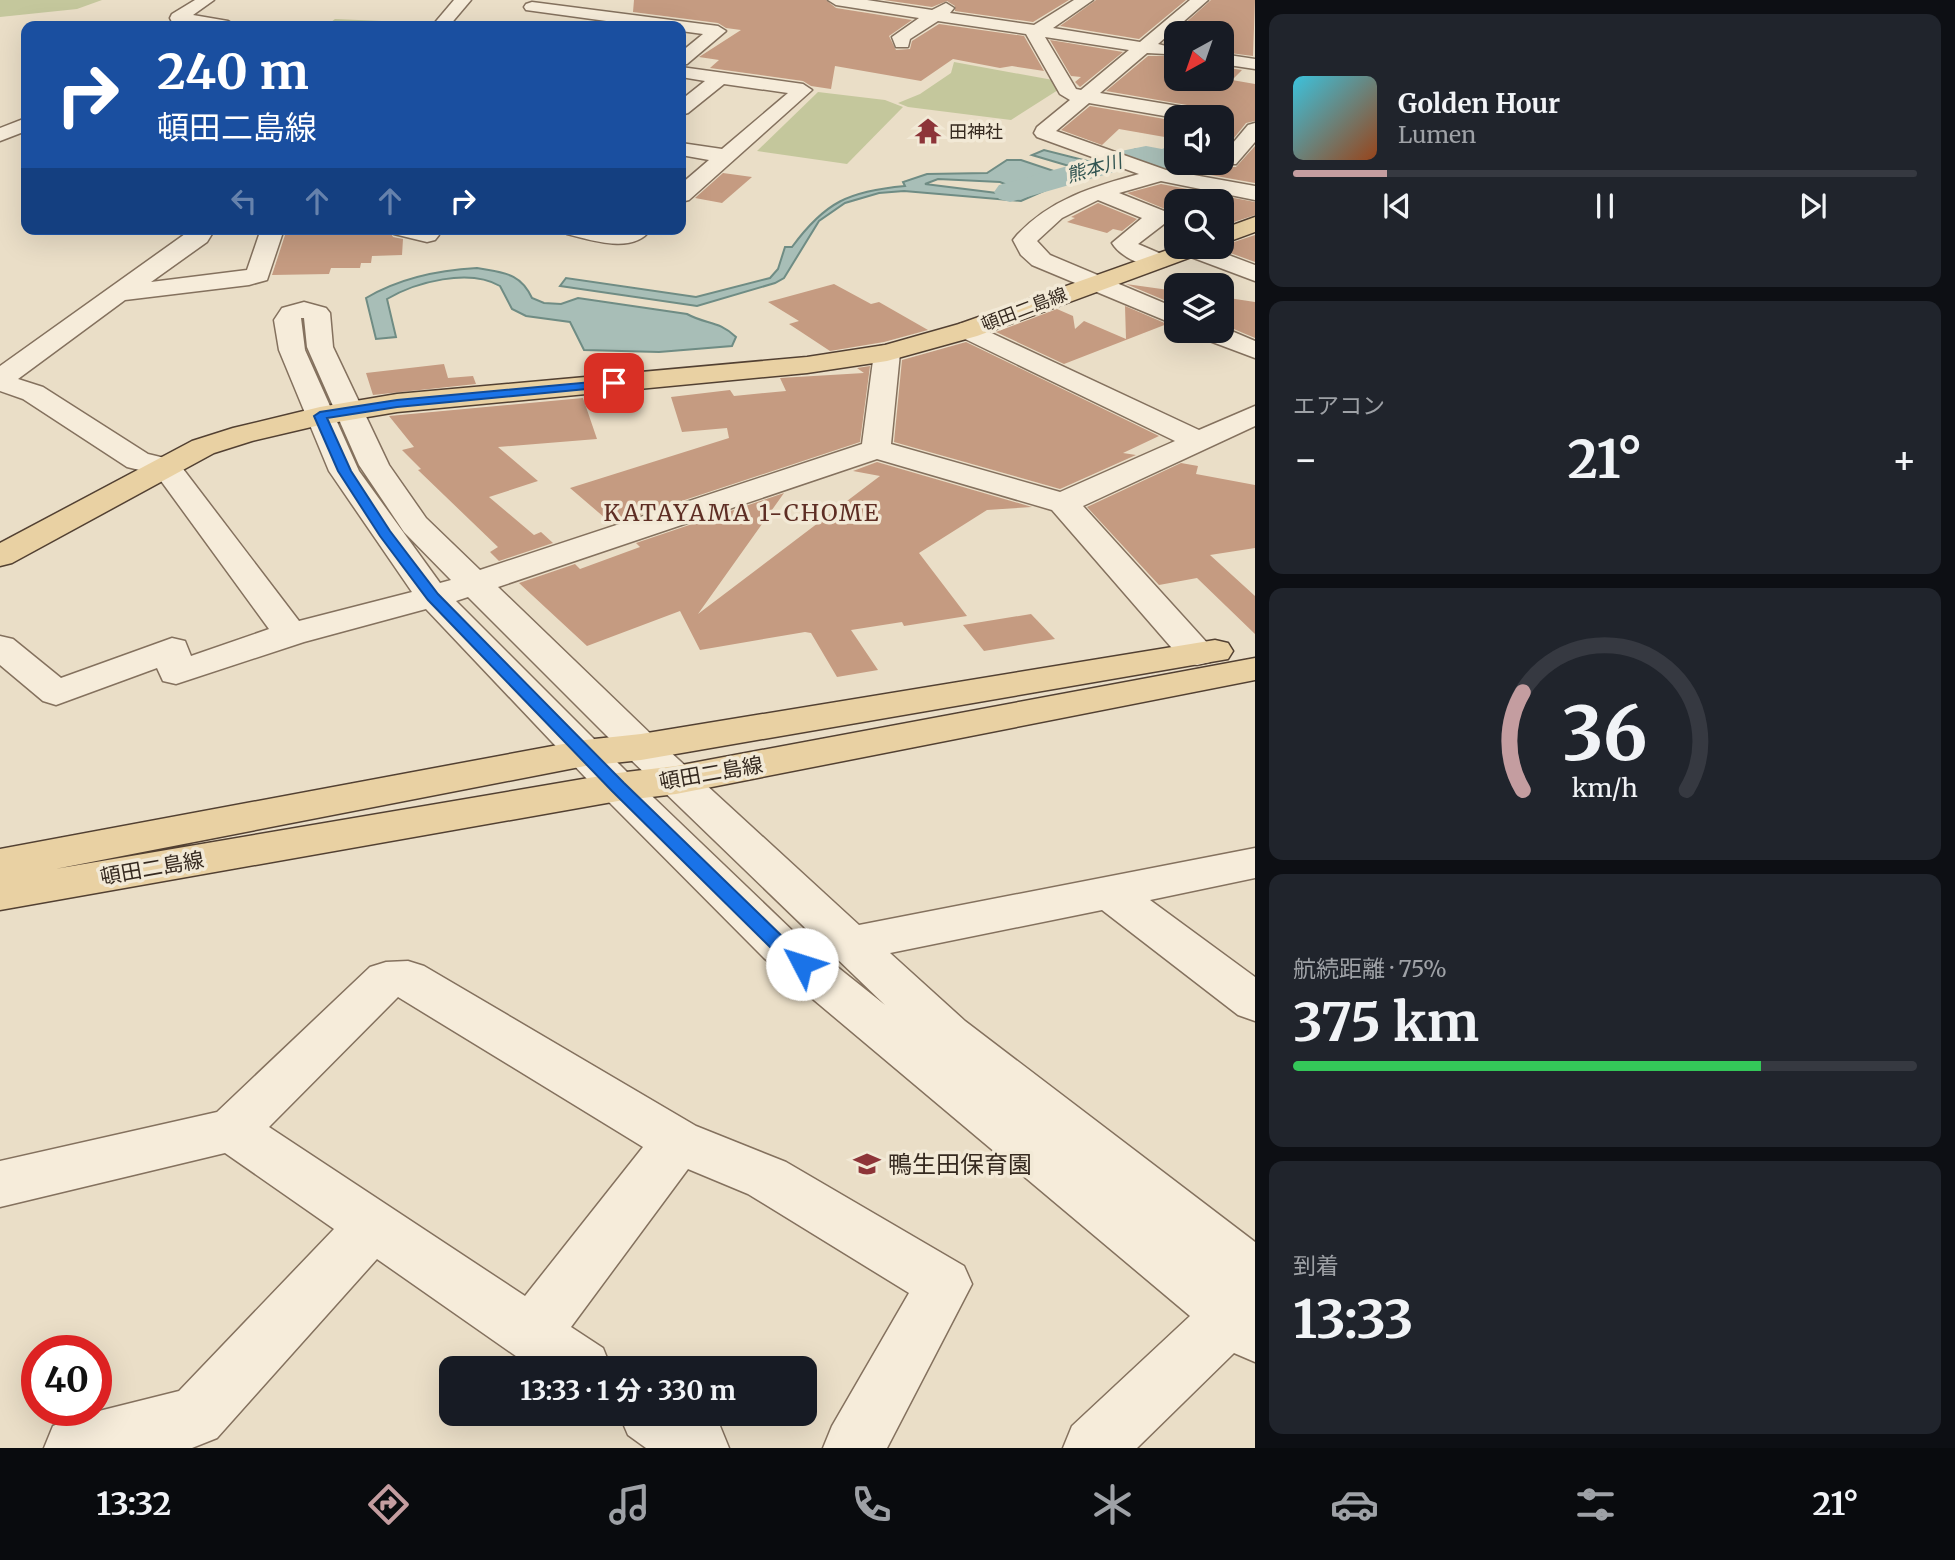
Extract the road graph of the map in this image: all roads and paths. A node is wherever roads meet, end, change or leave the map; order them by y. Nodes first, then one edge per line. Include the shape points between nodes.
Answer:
1 (206, 0) edge
2 (463, 0) edge
3 (597, 0) edge
4 (836, 0) edge
5 (959, 0) edge
6 (1084, 0) edge
7 (1200, 0) edge
8 (531, 8) edge
9 (935, 15) junction
10 (622, 18) junction
11 (187, 21) edge
12 (444, 21) edge
13 (644, 21) edge
14 (686, 27) edge
15 (1040, 31) junction
16 (902, 43) dead end
17 (1144, 47) junction
18 (688, 48) edge
19 (1164, 50) edge
20 (1234, 61) edge
21 (1255, 64) edge
22 (686, 73) edge
23 (720, 78) junction
24 (1086, 97) junction
25 (686, 103) edge
26 (1164, 110) edge
27 (1234, 123) edge
28 (21, 126) edge
29 (1255, 127) edge
30 (0, 135) edge
31 (686, 150) edge
32 (1234, 154) edge
33 (726, 156) junction
34 (1161, 174) junction
35 (686, 191) edge
36 (1097, 192) junction
37 (1255, 192) edge
38 (1255, 224) edge
39 (1234, 232) edge
40 (200, 235) edge
41 (271, 235) edge
42 (610, 235) edge
43 (634, 235) edge
44 (1164, 259) edge
45 (1220, 259) edge
46 (1157, 261) junction
47 (1255, 274) edge
48 (1093, 283) junction
49 (118, 293) junction
50 (1164, 312) edge
51 (968, 330) junction
52 (1234, 342) edge
53 (1255, 350) edge
54 (887, 353) junction
55 (0, 381) edge
56 (334, 414) junction
57 (1255, 415) edge
58 (1197, 440) junction
59 (876, 449) junction
60 (166, 467) junction
61 (1063, 503) junction
62 (0, 556) edge
63 (474, 584) junction
64 (433, 597) junction
65 (291, 634) junction
66 (1255, 643) edge
67 (0, 647) edge
68 (1197, 654) junction
69 (1255, 669) edge
70 (641, 747) junction
71 (585, 753) junction
72 (676, 780) junction
73 (618, 787) junction
74 (1255, 863) edge
75 (0, 864) edge
76 (1109, 892) junction
77 (0, 894) edge
78 (848, 944) junction
79 (1255, 1002) edge
80 (232, 1130) junction
81 (678, 1142) junction
82 (0, 1184) edge
83 (373, 1225) junction
84 (1247, 1308) edge
85 (531, 1333) junction
86 (565, 1356) edge
87 (666, 1426) edge
88 (75, 1448) edge
89 (698, 1448) edge
90 (854, 1448) edge
91 (1094, 1448) edge

1 - 11 street via 178,18
2 - 12 street
3 - 10 street via 641,5
4 - 9 street
5 - 9 street
6 - 15 street
7 - 17 street
8 - 10 street
9 - 15 street
9 - 16 street via 901,37
10 - 13 street
14 - 18 street via 718,31
15 - 17 street
15 - 24 street via 1034,33 1069,94
17 - 19 street
17 - 24 street
20 - 21 street
22 - 23 street
23 - 25 street
23 - 33 street via 803,90
24 - 26 street
24 - 34 street via 1044,133
27 - 29 street
28 - 30 street
29 - 32 street
31 - 33 street
33 - 35 street
34 - 36 street
34 - 37 street
36 - 46 street via 1156,216 1124,243
36 - 48 street via 1069,202 1025,240 1041,260
38 - 39 main road
40 - 49 street
41 - 49 street via 258,275
42 - 43 street
44 - 46 main road, 頓田二島線
45 - 47 street
46 - 48 main road, 頓田二島線
48 - 50 street
48 - 51 main road, 頓田二島線
49 - 55 street
51 - 54 main road, 頓田二島線
51 - 58 street
52 - 53 street
54 - 56 main road, 頓田二島線 via 807,365 410,402
54 - 59 street
55 - 60 street via 33,393 138,461
56 - 60 main road, 頓田二島線 via 216,442
56 - 63 street via 415,524
56 - 64 street via 344,471
57 - 58 street
58 - 61 street
59 - 61 street
59 - 63 street
60 - 62 main road, 頓田二島線
60 - 65 street
61 - 68 street
63 - 64 street
63 - 70 street
64 - 65 street
64 - 71 street
65 - 67 street via 176,673 172,649 56,693
66 - 68 main road, 頓田二島線
68 - 70 main road, 頓田二島線
69 - 72 main road, 頓田二島線
70 - 71 main road, 頓田二島線
70 - 72 street
71 - 73 street
71 - 75 main road, 頓田二島線
72 - 73 main road, 頓田二島線
72 - 78 street
73 - 77 main road, 頓田二島線
73 - 84 street via 780,946
74 - 76 street
76 - 78 street
76 - 79 street
78 - 84 street
80 - 81 street via 386,980 408,979
80 - 82 street
80 - 83 street
81 - 85 street
81 - 90 street via 767,1178 944,1284
83 - 85 street
83 - 88 street via 196,1417
84 - 91 street
85 - 86 street
87 - 89 street

